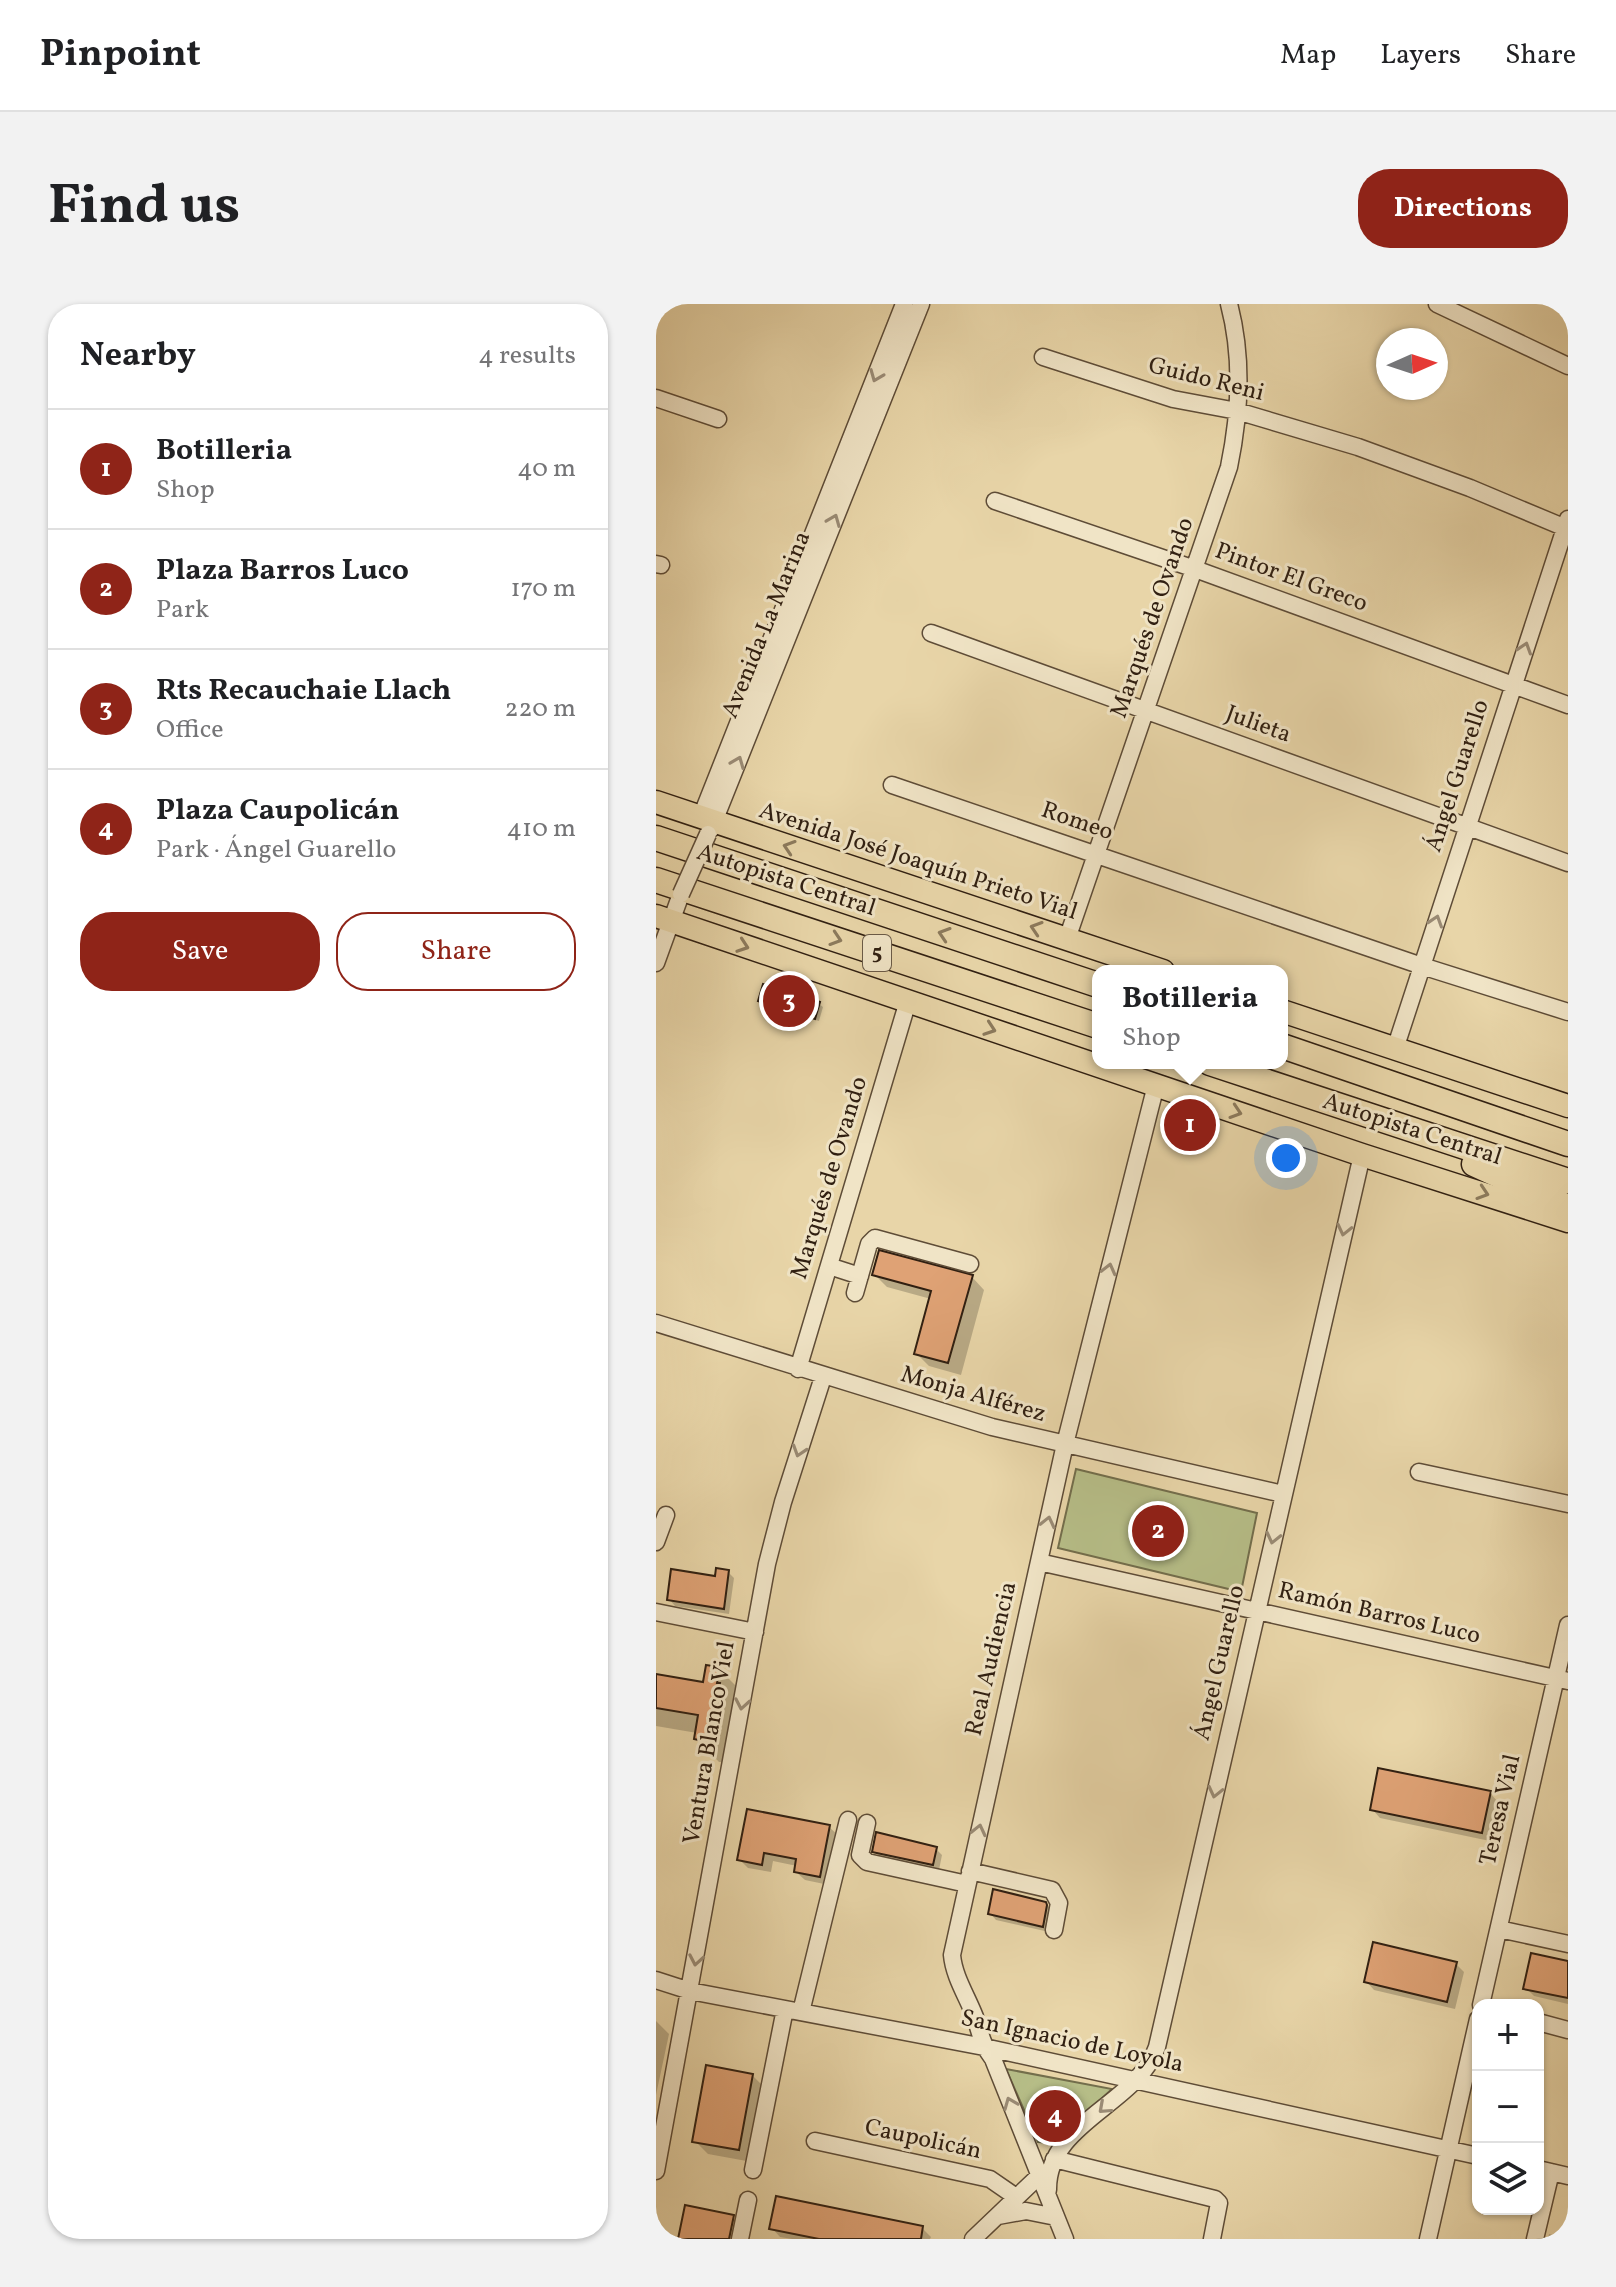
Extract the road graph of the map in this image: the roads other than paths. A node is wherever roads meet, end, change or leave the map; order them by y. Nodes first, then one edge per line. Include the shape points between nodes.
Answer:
1 (1229, 304) edge
2 (1437, 304) edge
3 (911, 309) edge
4 (1043, 357) dead end
5 (1568, 366) edge
6 (656, 398) edge
7 (1237, 411) junction
8 (718, 419) dead end
9 (995, 501) dead end
10 (1567, 525) edge
11 (1195, 569) junction
12 (931, 633) dead end
13 (1513, 684) junction
14 (1568, 705) edge
15 (1146, 710) junction
16 (892, 785) dead end
17 (656, 802) edge
18 (708, 824) junction
19 (1467, 827) junction
20 (656, 838) edge
21 (1096, 854) junction
22 (1568, 863) edge
23 (656, 880) edge
24 (663, 918) edge
25 (1067, 939) junction
26 (656, 963) edge
27 (1145, 965) edge
28 (1422, 966) junction
29 (1092, 983) edge
30 (908, 1001) junction
31 (1568, 1012) edge
32 (1288, 1013) edge
33 (1092, 1024) edge
34 (1288, 1048) edge
35 (1395, 1049) junction
36 (1092, 1063) edge
37 (1109, 1069) edge
38 (1228, 1069) edge
39 (1156, 1085) junction
40 (1568, 1106) edge
41 (1393, 1124) junction
42 (1568, 1142) edge
43 (1362, 1155) junction
44 (1568, 1181) edge
45 (1568, 1207) edge
46 (1568, 1221) edge
47 (970, 1264) dead end
48 (829, 1266) junction
49 (860, 1276) junction
50 (855, 1293) dead end
51 (656, 1323) edge
52 (798, 1369) junction
53 (823, 1377) junction
54 (1065, 1444) junction
55 (1419, 1472) dead end
56 (1283, 1494) junction
57 (1568, 1504) edge
58 (666, 1515) dead end
59 (656, 1542) edge
60 (1039, 1562) junction
61 (1256, 1611) junction
62 (656, 1612) edge
63 (1568, 1625) edge
64 (755, 1632) junction
65 (1562, 1680) edge
66 (848, 1820) dead end
67 (867, 1823) dead end
68 (968, 1878) junction
69 (1499, 1929) junction
70 (1054, 1930) dead end
71 (1568, 1944) edge
72 (656, 1980) edge
73 (690, 1991) junction
74 (1482, 1999) edge
75 (793, 2011) junction
76 (1544, 2024) edge
77 (1568, 2030) edge
78 (1472, 2045) edge
79 (984, 2047) junction
80 (1138, 2080) junction
81 (661, 2114) edge
82 (815, 2141) dead end
83 (1027, 2144) junction
84 (1448, 2149) junction
85 (1058, 2152) junction
86 (1472, 2155) edge
87 (753, 2170) dead end
88 (1544, 2170) edge
89 (656, 2171) edge
90 (1040, 2175) junction
91 (1568, 2176) edge
92 (1016, 2197) junction
93 (1048, 2197) junction
94 (748, 2200) dead end
95 (1538, 2215) edge
96 (996, 2217) junction
97 (1056, 2217) junction
98 (740, 2239) edge
99 (973, 2239) edge
100 (1065, 2239) edge
101 (1212, 2239) edge
102 (1428, 2239) edge
103 (1535, 2239) edge

1 - 7 street, Marqués de Ovando via 1237,350
2 - 5 street
3 - 18 street, Avenida La Marina
4 - 7 street, Guido Reni via 1173,399
6 - 8 street
7 - 10 street, Guido Reni via 1358,447
7 - 11 street, Marqués de Ovando via 1229,467
9 - 11 street, Pintor El Greco
13 -> 10 street, Ángel Guarello
11 - 13 street, Pintor El Greco
11 - 15 street, Marqués de Ovando
12 - 15 street, Julieta
13 - 14 street, Pintor El Greco
13 - 19 street, Ángel Guarello
15 - 19 street, Julieta
15 - 21 street, Marqués de Ovando
16 - 21 street, Romeo
17 - 18 main road, Avenida José Joaquín Prieto Vial
18 - 24 street, Avenida La Marina, bridge via 681,894
25 -> 18 main road, Avenida José Joaquín Prieto Vial
19 - 22 street, Julieta
28 -> 19 street, Ángel Guarello
29 -> 20 highway, Autopista Central / 5
21 - 25 street, Marqués de Ovando
21 - 28 street, Romeo
23 -> 33 highway, Autopista Central / 5
24 - 26 street, Avenida La Marina
24 -> 30 main road
25 - 27 main road, Avenida José Joaquín Prieto Vial
28 - 31 street
28 - 35 street, Ángel Guarello
30 -> 36 main road
30 - 48 street, Marqués de Ovando
32 - 35 main road
34 - 42 highway, Autopista Central
35 - 40 main road
37 -> 39 main road
38 - 41 highway, Autopista Central
39 -> 43 main road
54 -> 39 street, Real Audiencia
41 - 44 highway, Autopista Central
41 - 45 highway
43 -> 46 main road
43 -> 56 street, Ángel Guarello
47 - 49 street via 875,1238
48 - 49 street
48 - 52 street, Marqués de Ovando
49 - 50 street
51 - 52 street, Monja Alférez
52 - 53 street, Monja Alférez
53 - 54 street, Monja Alférez
53 -> 64 street, Ventura Blanco Viel via 774,1532
54 - 56 street, Monja Alférez
60 -> 54 street, Real Audiencia
55 - 57 street
56 -> 61 street, Ángel Guarello
58 - 59 street
60 - 61 street, Ramón Barros Luco
68 -> 60 street, Real Audiencia
61 - 65 street, Ramón Barros Luco
61 -> 80 street, Ángel Guarello via 1157,2047
62 - 64 street
63 - 65 street, Teresa Vial
64 -> 73 street, Ventura Blanco Viel
65 - 69 street, Teresa Vial
66 - 75 street
67 - 68 street via 860,1855 867,1862
68 - 70 street via 1052,1890 1059,1903
68 - 79 street, Real Audiencia via 953,1965
69 - 71 street
69 - 74 street, Teresa Vial
72 - 73 street, San Ignacio de Loyola
73 - 75 street, San Ignacio de Loyola
73 - 81 street, Ventura Blanco Viel
75 - 79 street, San Ignacio de Loyola
75 - 87 street
76 - 77 street
78 - 84 street
79 - 80 street, San Ignacio de Loyola
83 -> 79 street, Real Audiencia
80 - 84 street, San Ignacio de Loyola
80 -> 85 street, Ángel Guarello
81 - 89 street, Ventura Blanco Viel
82 - 92 street, Caupolicán via 990,2179
83 - 85 street
83 - 90 street, Real Audiencia
84 - 86 street, San Ignacio de Loyola
84 - 102 street
85 - 93 street
85 - 101 street via 1215,2199 1219,2210
88 - 91 street
90 - 92 street
90 - 93 street
92 - 96 street
93 - 97 street
94 - 98 street
95 - 103 street
96 - 97 street via 1026,2211
96 - 99 street
97 - 100 street

